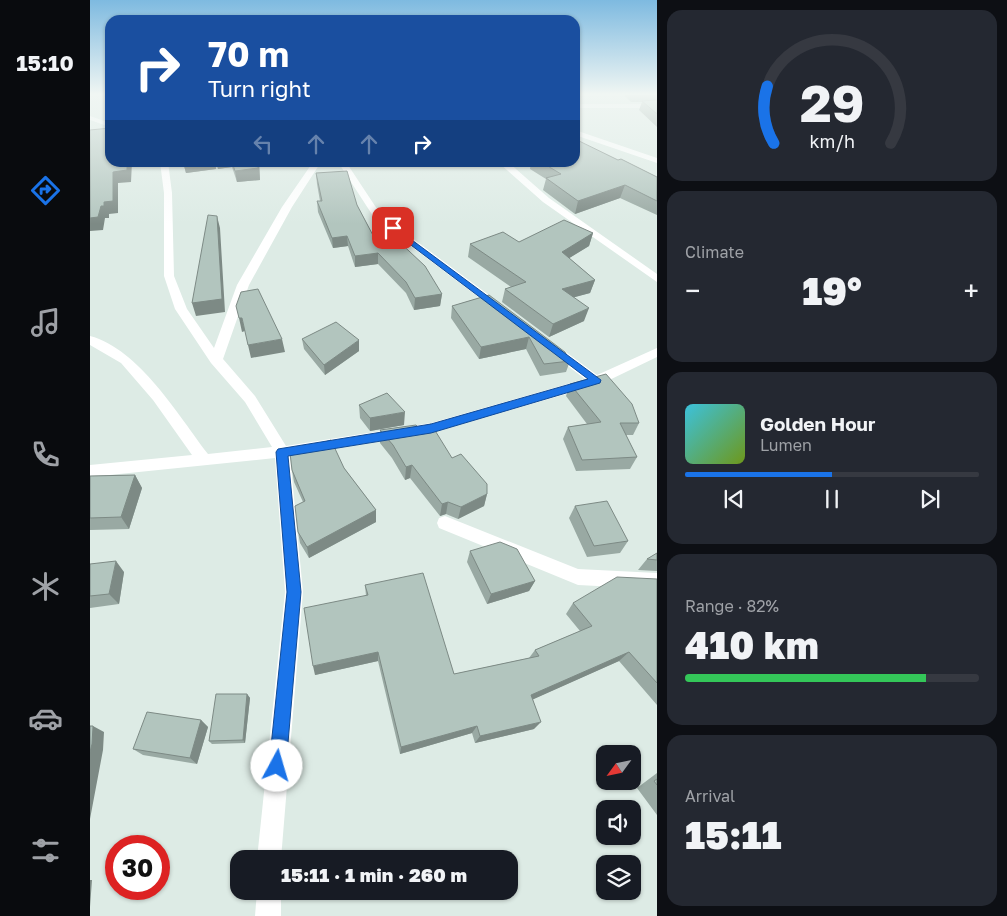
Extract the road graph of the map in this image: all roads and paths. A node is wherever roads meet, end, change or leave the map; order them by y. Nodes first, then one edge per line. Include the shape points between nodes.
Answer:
1 (591, 138) edge
2 (657, 161) edge
3 (165, 167) edge
4 (314, 167) edge
5 (345, 167) edge
6 (508, 167) edge
7 (657, 279) edge
8 (510, 316) edge
9 (90, 340) edge
10 (549, 345) edge
11 (657, 352) edge
12 (216, 360) junction
13 (596, 380) junction
14 (282, 452) junction
15 (204, 460) junction
16 (90, 471) edge
17 (445, 523) dead end
18 (657, 581) edge
19 (270, 850) edge
20 (269, 900) edge
21 (268, 916) edge

1 - 2 street
3 - 12 street via 169,276 181,309
4 - 12 street via 243,285
5 - 8 street via 378,217
6 - 7 street via 546,200
9 - 15 street via 126,360
10 - 13 street
11 - 13 street
12 - 14 street via 250,399
13 - 14 street via 431,428
14 - 15 street
14 - 19 street via 294,592
15 - 16 street
17 - 18 street via 578,577
20 - 21 street

